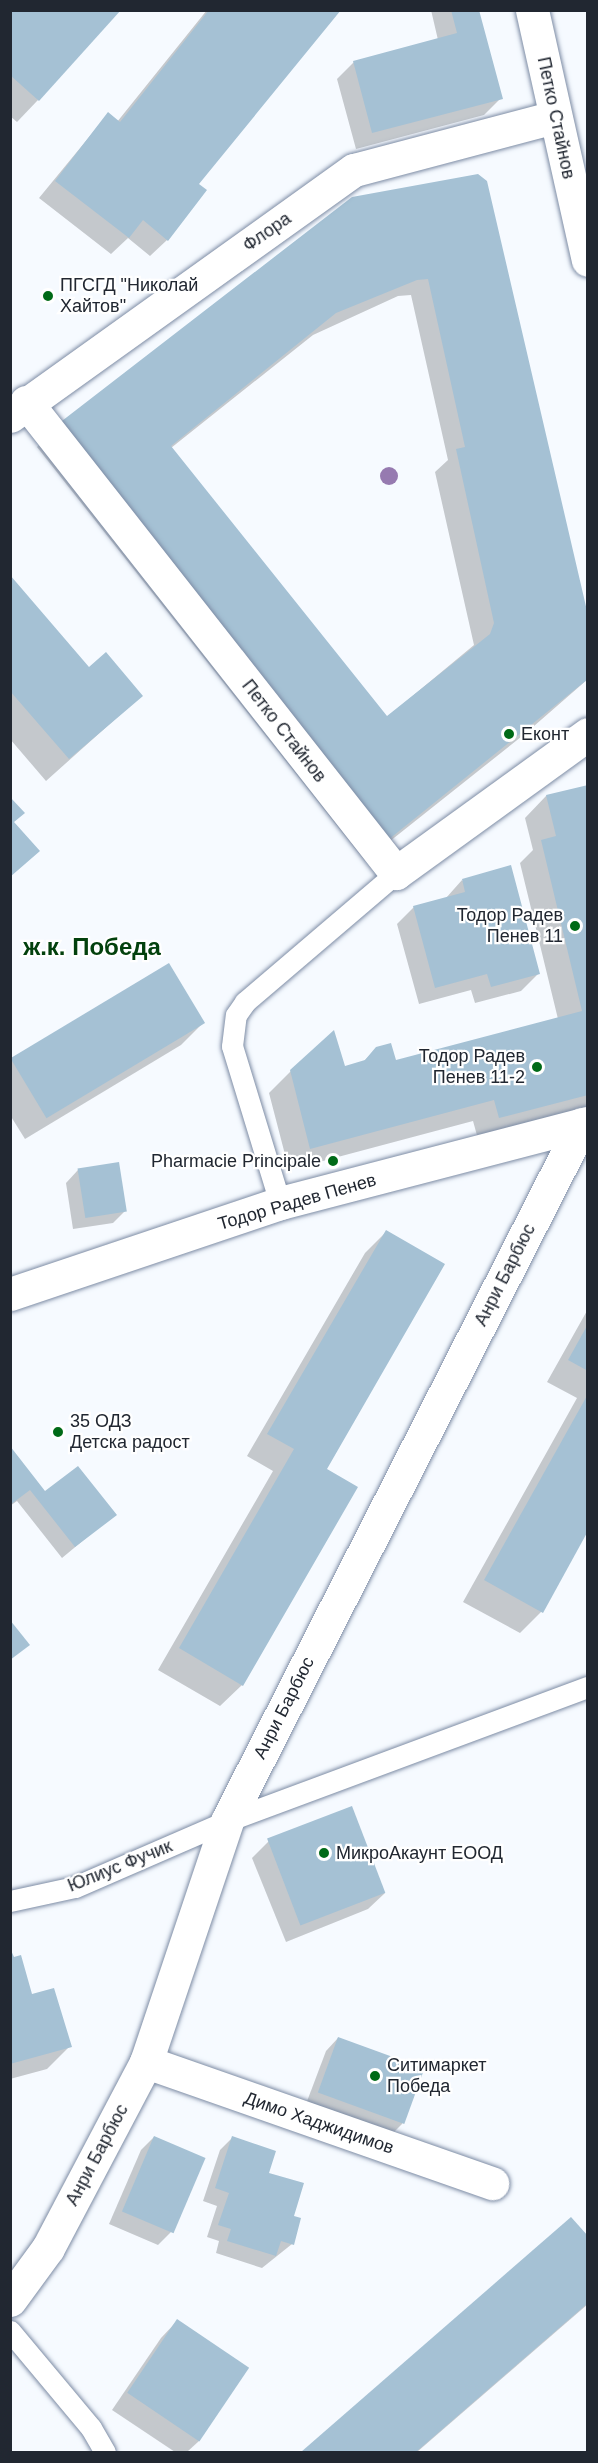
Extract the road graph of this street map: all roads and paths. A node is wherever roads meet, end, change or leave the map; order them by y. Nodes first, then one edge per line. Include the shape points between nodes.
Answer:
1 (532, 10) edge
2 (555, 117) junction
3 (588, 260) edge
4 (18, 409) edge
5 (588, 734) edge
6 (396, 873) junction
7 (585, 1124) edge
8 (280, 1203) junction
9 (12, 1290) edge
10 (588, 1687) edge
11 (227, 1821) junction
12 (10, 1901) edge
13 (146, 2062) junction
14 (492, 2183) dead end
15 (10, 2300) edge
16 (10, 2331) edge
17 (105, 2452) edge

1 - 2 street, Петко Стайнов
2 - 3 street, Петко Стайнов
2 - 4 street, Флора via 354,170
4 - 6 street, Петко Стайнов
5 - 6 street
6 - 8 lane via 245,1002 236,1015 232,1046
7 - 8 street, Тодор Радев Пенев
7 - 11 street, Анри Барбюс
8 - 9 street, Тодор Радев Пенев
10 - 11 lane, Юлиус Фучик
11 - 12 lane, Юлиус Фучик via 75,1887
11 - 13 street, Анри Барбюс
13 - 14 street, Димо Хаджидимов
13 - 15 street, Анри Барбюс via 48,2248
16 - 17 lane via 91,2428

